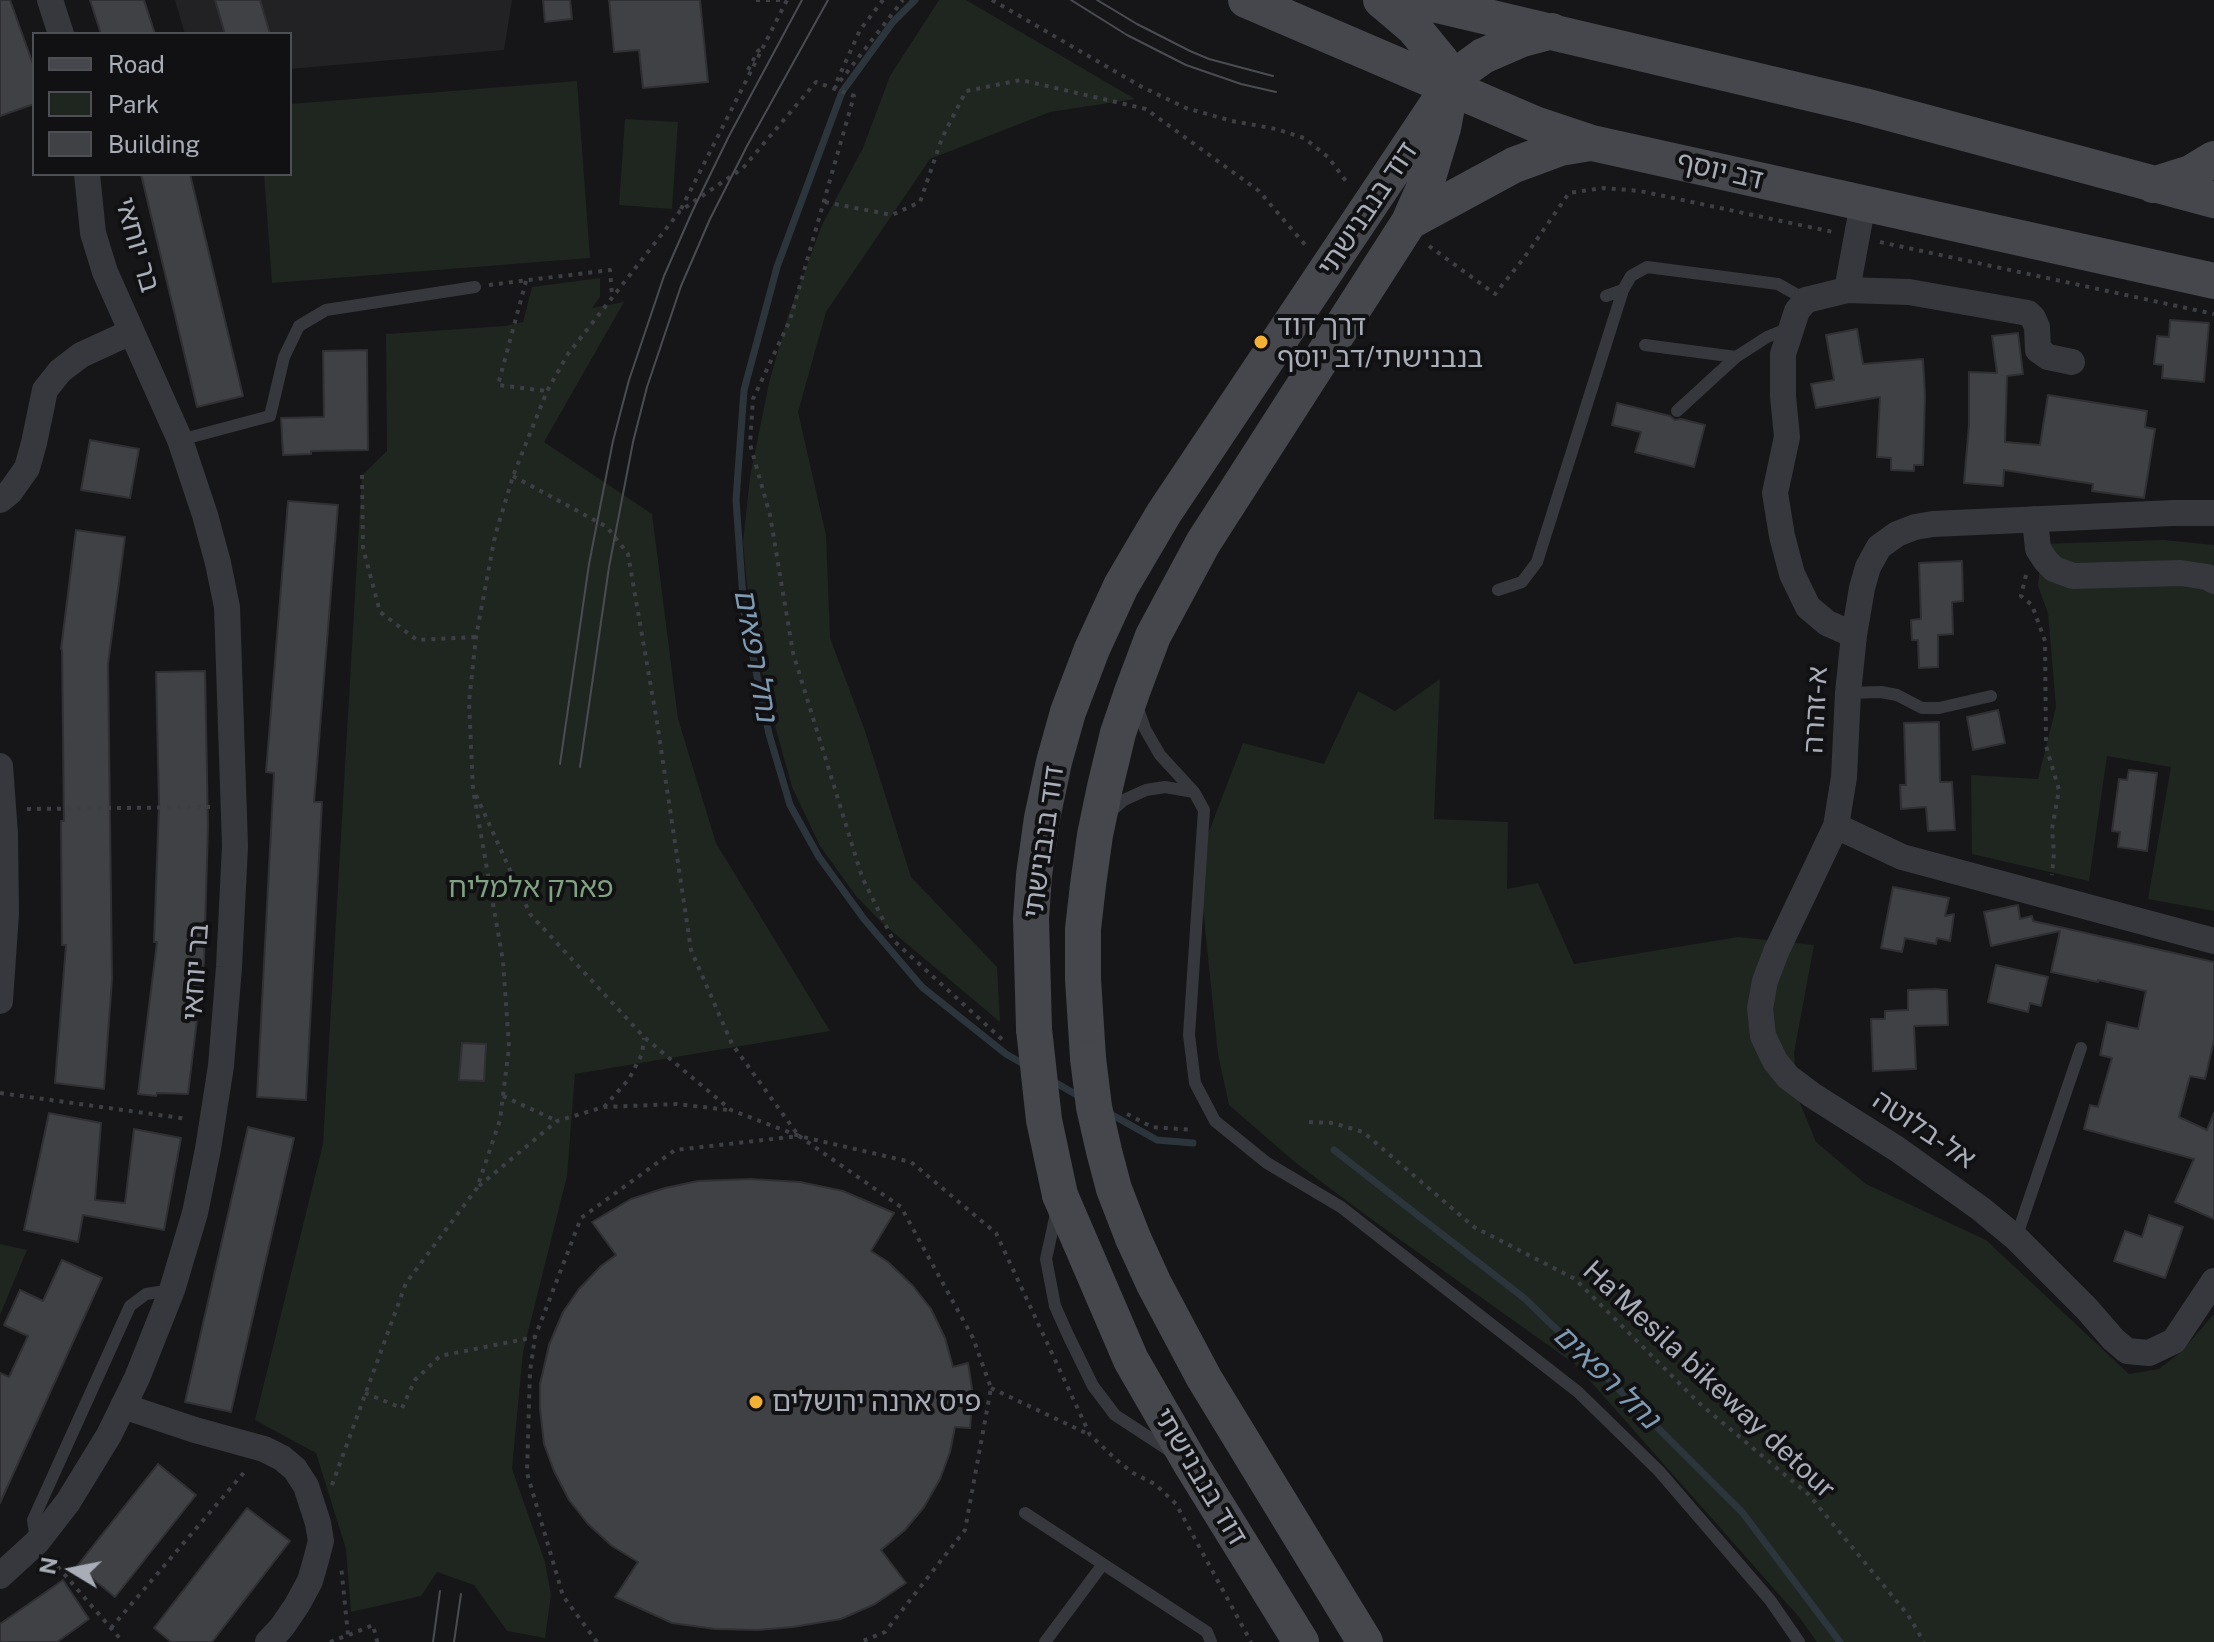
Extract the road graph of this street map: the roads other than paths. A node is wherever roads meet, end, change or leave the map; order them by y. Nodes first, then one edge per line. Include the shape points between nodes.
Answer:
1 (50, 0) edge
2 (1246, 0) edge
3 (1381, 0) edge
4 (1416, 0) edge
5 (1552, 31) junction
6 (60, 32) edge
7 (1448, 88) junction
8 (1592, 143) junction
9 (2214, 159) edge
10 (87, 176) edge
11 (2153, 185) junction
12 (2214, 200) edge
13 (1860, 220) junction
14 (1407, 225) junction
15 (2214, 281) edge
16 (475, 287) road end
17 (1623, 290) junction
18 (1847, 290) junction
19 (1606, 296) dead end
20 (1806, 300) junction
21 (1792, 327) junction
22 (131, 332) junction
23 (1645, 345) dead end
24 (1736, 357) junction
25 (2072, 362) dead end
26 (1677, 411) dead end
27 (180, 440) junction
28 (0, 500) edge
29 (2214, 513) edge
30 (2035, 519) junction
31 (2214, 581) edge
32 (1498, 590) dead end
33 (1854, 635) junction
34 (1132, 692) junction
35 (1848, 693) junction
36 (1991, 696) dead end
37 (0, 766) edge
38 (1194, 792) junction
39 (1836, 826) junction
40 (1095, 835) junction
41 (3, 914) edge
42 (2214, 941) edge
43 (0, 1001) edge
44 (2081, 1048) dead end
45 (1060, 1195) junction
46 (2016, 1238) junction
47 (2214, 1281) edge
48 (172, 1290) junction
49 (123, 1406) junction
50 (1191, 1464) junction
51 (1025, 1513) dead end
52 (37, 1542) junction
53 (1103, 1564) junction
54 (0, 1576) edge
55 (268, 1642) edge
56 (1045, 1642) edge
57 (1211, 1642) edge
58 (1301, 1642) edge
59 (1365, 1642) edge
60 (1799, 1642) edge

1 - 6 street
2 - 7 main road, דב יוסף
3 - 7 main road, דוד בנבנישתי via 1434,50
4 - 5 main road
5 - 7 main road, דוד בנבנישתי via 1483,56
5 - 11 main road via 1864,106
7 - 8 main road, דב יוסף
7 - 14 main road, דוד בנבנישתי via 1438,147
7 - 45 main road, דוד בנבנישתי, bridge via 1164,513 1121,586 1068,712 1042,818 1021,1037
8 - 13 main road, דב יוסף
8 - 14 main road via 1514,165
9 - 11 main road
10 - 22 street, בר יוחאי via 93,233
11 - 12 main road
13 - 15 main road, דב יוסף
13 - 18 street
14 - 34 main road, דוד בנבנישתי via 1203,543 1153,636
16 - 27 lane via 326,310 299,326 284,357 270,416
17 - 19 lane
17 - 20 lane via 1631,276 1647,267 1778,284
17 - 32 lane via 1537,562 1522,582
18 - 20 street
18 - 25 street via 1909,292 2028,313 2037,327 2038,350
20 - 21 street
21 - 24 lane
21 - 33 street via 1783,354 1787,437 1775,493 1782,536 1808,607
22 - 27 street, בר יוחאי
22 - 28 street, בר יוחאי via 81,355 45,390 27,468
23 - 24 lane
24 - 26 lane
27 - 48 street, בר יוחאי via 209,527 227,607 235,846 221,1066 195,1213
29 - 30 street, א-זהרה
30 - 31 street via 2038,549 2046,561 2073,576 2181,573
30 - 33 street, א-זהרה via 1933,524 1897,534 1879,547 1868,567
33 - 35 street, א-זהרה
34 - 38 lane via 1160,755
34 - 40 main road, דוד בנבנישתי
35 - 36 lane via 1897,695 1922,708
35 - 39 street, א-זהרה
37 - 41 street
38 - 40 lane via 1146,790 1107,815
38 - 60 lane via 1204,810 1189,1035 1195,1083 1215,1121 1267,1163 1341,1207 1578,1392 1659,1471 1770,1600
39 - 42 street via 1902,857
39 - 46 street, אל-בלוטה via 1765,981 1760,1008 1763,1036 1788,1077 1945,1182
40 - 59 main road, דוד בנבנישתי, bridge via 1083,929 1083,979 1094,1107 1114,1189 1159,1296 1204,1378
41 - 43 street
44 - 46 lane
45 - 50 main road, דוד בנבנישתי via 1131,1360
45 - 50 lane via 1046,1259 1055,1306 1068,1335 1093,1386 1115,1415
46 - 47 street, אל-בלוטה via 2127,1351 2149,1353 2174,1341
48 - 49 street, בר יוחאי
48 - 52 lane via 146,1294 130,1306 33,1520
49 - 52 street, בר יוחאי via 68,1502
49 - 55 street via 264,1449 295,1469 306,1486 321,1541 310,1581
50 - 58 main road, דוד בנבנישתי
51 - 53 lane
52 - 54 street, בר יוחאי
53 - 56 lane
53 - 57 lane via 1207,1632

